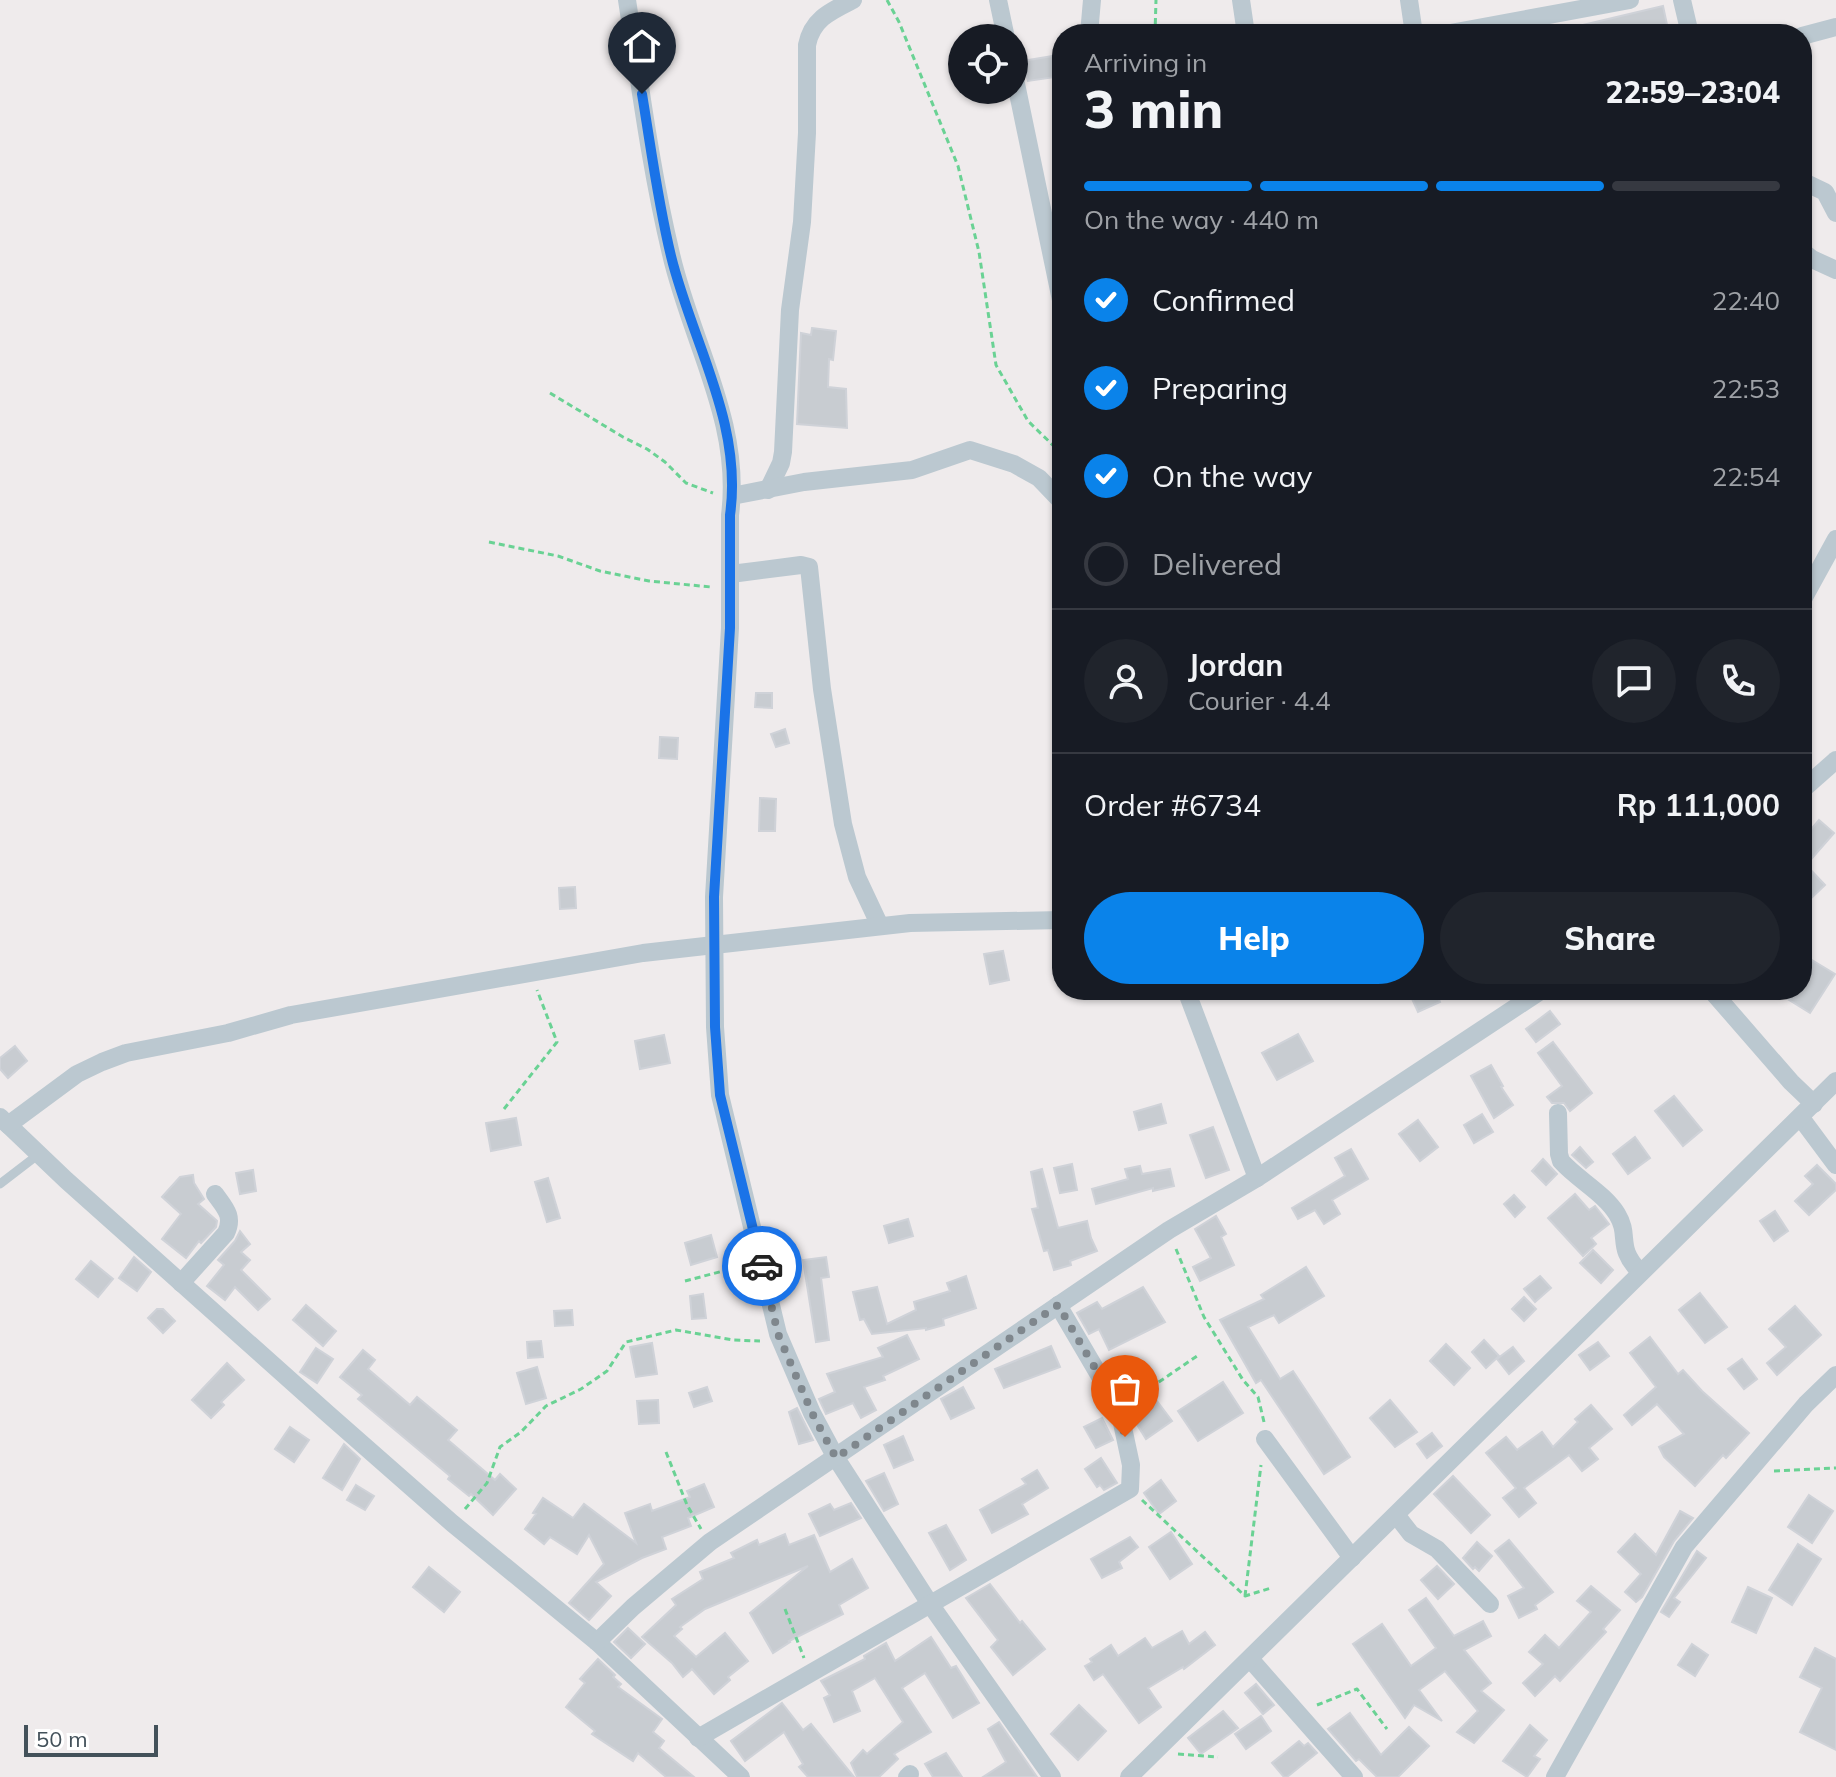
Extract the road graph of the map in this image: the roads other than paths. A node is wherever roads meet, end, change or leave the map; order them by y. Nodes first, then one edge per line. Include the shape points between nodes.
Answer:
1 (627, 0) edge
2 (853, 0) edge
3 (998, 0) edge
4 (1092, 0) edge
5 (1241, 0) edge
6 (1409, 0) edge
7 (1630, 0) edge
8 (1682, 0) edge
9 (1571, 6) edge
10 (1003, 24) edge
11 (1090, 24) edge
12 (1245, 24) edge
13 (1413, 24) edge
14 (1490, 24) edge
15 (1688, 24) edge
16 (1836, 27) edge
17 (1812, 33) edge
18 (1020, 104) edge
19 (1812, 186) edge
20 (1836, 213) edge
21 (1052, 257) edge
22 (1812, 259) edge
23 (1836, 270) edge
24 (768, 490) junction
25 (1052, 492) edge
26 (732, 496) junction
27 (1836, 539) edge
28 (731, 581) junction
29 (1812, 583) edge
30 (1836, 760) edge
31 (1812, 781) edge
32 (1052, 920) edge
33 (880, 926) junction
34 (715, 946) junction
35 (1190, 1000) edge
36 (1527, 1000) edge
37 (1720, 1000) edge
38 (1836, 1081) edge
39 (1807, 1111) junction
40 (1558, 1113) dead end
41 (4, 1121) edge
42 (39, 1154) junction
43 (1836, 1165) edge
44 (1257, 1178) junction
45 (0, 1184) edge
46 (215, 1194) dead end
47 (1640, 1272) junction
48 (181, 1283) junction
49 (1058, 1305) junction
50 (1836, 1375) edge
51 (1265, 1439) road end
52 (836, 1458) junction
53 (1397, 1516) junction
54 (1352, 1558) junction
55 (930, 1604) junction
56 (1490, 1604) dead end
57 (597, 1642) junction
58 (1251, 1660) junction
59 (698, 1738) junction
60 (741, 1777) edge
61 (1052, 1777) edge
62 (1129, 1777) edge
63 (1354, 1777) edge
64 (1555, 1777) edge

1 - 26 street via 671,256 726,422
2 - 24 street via 816,22 807,45 803,207 790,310 783,452
3 - 10 street
4 - 11 street
5 - 12 street
6 - 13 street
7 - 9 street
8 - 15 street
9 - 14 street
16 - 17 street
18 - 21 street
19 - 20 street via 1825,192
22 - 23 street
24 - 25 street via 912,470 970,450 1014,464
24 - 26 street
26 - 28 street
27 - 29 street
28 - 33 street via 809,567 843,824 857,877
28 - 34 street
30 - 31 street
32 - 33 street
33 - 34 street
34 - 41 street via 531,971 291,1015 126,1053 77,1074
34 - 52 street via 720,1095 778,1334
35 - 44 street
36 - 44 street
37 - 39 street via 1791,1082
38 - 39 street
39 - 43 street
39 - 47 street
40 - 47 street via 1561,1161 1615,1210 1626,1256
41 - 42 street
42 - 45 lane
42 - 48 street
44 - 49 street
46 - 48 street via 230,1224
47 - 53 street
48 - 57 street via 452,1523
49 - 52 street
49 - 55 street via 1119,1409 1131,1465 1130,1489
50 - 64 street via 1746,1472 1671,1567
51 - 54 street
52 - 55 street
52 - 57 street via 710,1542
53 - 54 street
53 - 56 street
54 - 58 street
55 - 59 street
55 - 61 street
57 - 59 street
58 - 62 street
58 - 63 street
59 - 60 street

